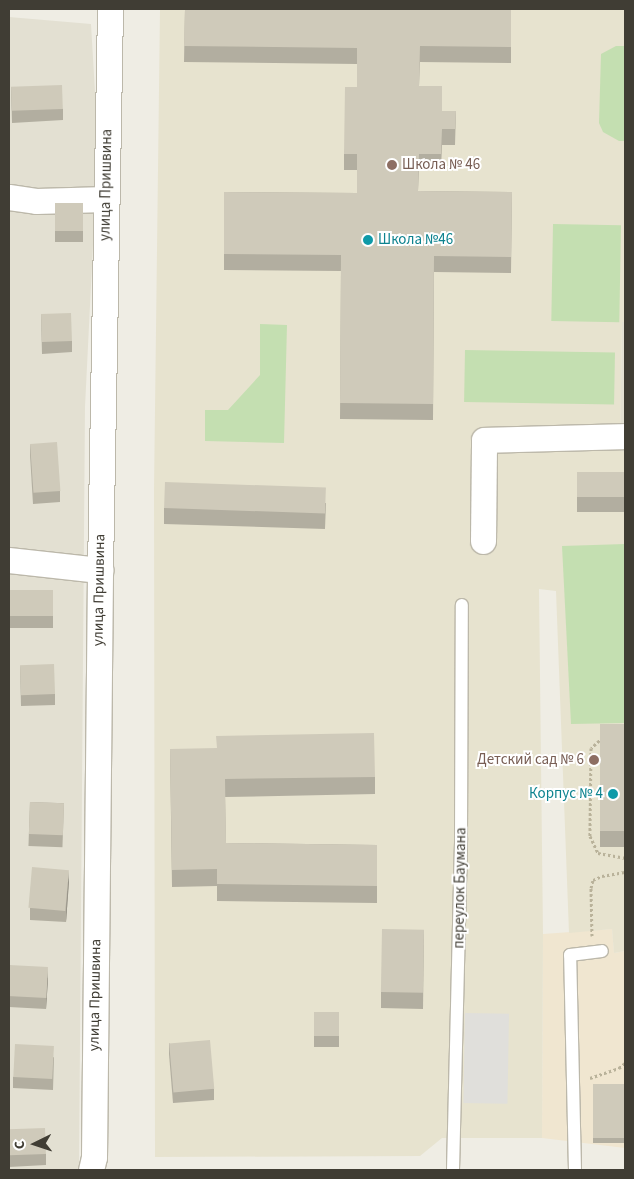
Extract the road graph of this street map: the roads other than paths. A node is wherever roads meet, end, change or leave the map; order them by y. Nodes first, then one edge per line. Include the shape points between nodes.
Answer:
1 (110, 9) edge
2 (9, 197) edge
3 (106, 199) junction
4 (625, 436) edge
5 (483, 541) dead end
6 (9, 560) edge
7 (100, 570) junction
8 (462, 605) dead end
9 (598, 951) road end
10 (91, 1170) edge
11 (453, 1170) edge
12 (575, 1170) edge

1 - 3 street, улица Пришвина
2 - 3 street via 36,201
3 - 7 street, улица Пришвина
4 - 5 street via 484,440
6 - 7 street
7 - 10 street, улица Пришвина via 94,1157
8 - 11 lane, переулок Баумана via 461,838
9 - 12 lane via 570,955

